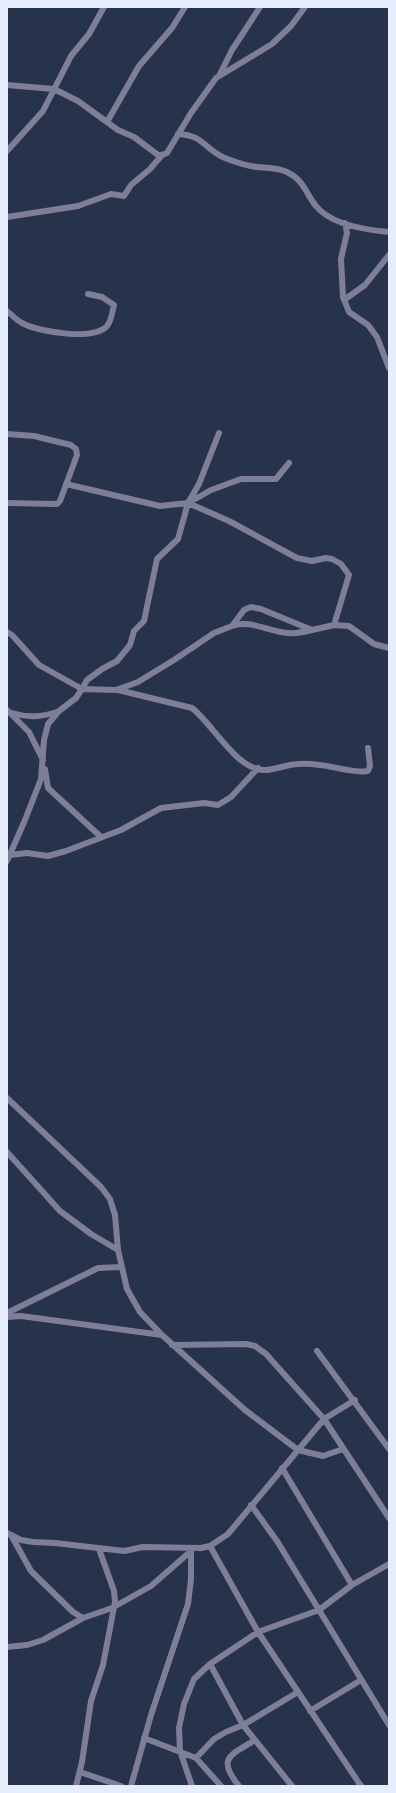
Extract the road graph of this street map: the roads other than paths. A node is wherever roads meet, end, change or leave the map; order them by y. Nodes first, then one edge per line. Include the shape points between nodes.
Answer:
1 (104, 7) edge
2 (185, 7) edge
3 (260, 7) edge
4 (305, 7) edge
5 (219, 76) junction
6 (7, 85) edge
7 (54, 89) junction
8 (107, 122) junction
9 (178, 134) junction
10 (7, 151) edge
11 (162, 155) junction
12 (9, 217) edge
13 (345, 223) junction
14 (389, 232) edge
15 (389, 255) edge
16 (88, 294) dead end
17 (344, 300) junction
18 (7, 310) edge
19 (389, 368) edge
20 (219, 433) dead end
21 (7, 434) edge
22 (289, 463) dead end
23 (66, 484) junction
24 (7, 503) edge
25 (188, 503) junction
26 (334, 625) junction
27 (232, 626) junction
28 (312, 630) junction
29 (7, 632) edge
30 (389, 648) edge
31 (82, 689) junction
32 (116, 690) junction
33 (9, 711) edge
34 (59, 712) junction
35 (368, 748) dead end
36 (44, 761) junction
37 (258, 768) junction
38 (101, 837) junction
39 (10, 855) junction
40 (7, 862) edge
41 (7, 1098) edge
42 (7, 1152) edge
43 (118, 1250) junction
44 (121, 1267) junction
45 (7, 1313) edge
46 (7, 1317) edge
47 (162, 1335) junction
48 (172, 1345) junction
49 (317, 1350) dead end
50 (355, 1400) junction
51 (324, 1419) junction
52 (343, 1449) junction
53 (389, 1449) edge
54 (298, 1450) junction
55 (282, 1468) junction
56 (251, 1504) junction
57 (389, 1518) edge
58 (9, 1534) edge
59 (210, 1546) junction
60 (99, 1549) junction
61 (191, 1550) junction
62 (389, 1564) edge
63 (352, 1585) junction
64 (112, 1608) junction
65 (319, 1610) junction
66 (84, 1618) junction
67 (258, 1632) junction
68 (7, 1647) edge
69 (210, 1664) junction
70 (361, 1680) junction
71 (298, 1692) junction
72 (310, 1711) junction
73 (243, 1725) junction
74 (389, 1725) edge
75 (144, 1738) junction
76 (255, 1740) junction
77 (180, 1751) junction
78 (196, 1758) junction
79 (80, 1772) junction
80 (76, 1786) edge
81 (121, 1786) edge
82 (131, 1786) edge
83 (192, 1786) edge
84 (221, 1786) edge
85 (239, 1786) edge
86 (292, 1786) edge
87 (361, 1786) edge

1 - 7 street via 89,34 71,56
2 - 8 street via 172,28 139,66
3 - 5 street via 232,50
4 - 5 street via 291,26 272,44
5 - 9 street
6 - 7 street
7 - 8 street via 78,101
7 - 10 street via 43,111
8 - 11 street
9 - 11 street
9 - 13 street via 189,134 198,138 225,159 255,167 286,171 302,183 322,214
11 - 12 street via 131,185 124,196 111,194 78,206
13 - 14 street
13 - 17 street via 346,233 341,259
15 - 17 street via 365,285
16 - 18 street via 102,297 114,305 107,326 96,331 66,334 45,331 23,324
17 - 19 street via 349,312 368,325 377,338
20 - 25 street via 199,484
21 - 23 street via 34,436 72,445 77,455
22 - 25 street via 276,479 241,479 211,490
23 - 24 street via 57,504
23 - 25 street via 160,506
25 - 26 street via 229,521 297,558 312,561 326,558 341,564 348,571 349,581
25 - 31 street via 178,539 157,559 144,621 134,631 130,644 117,661 97,672 87,680
26 - 28 street
26 - 30 street via 349,626 374,644
27 - 28 street via 242,623 288,633
27 - 28 street via 244,610 251,607
27 - 32 street via 214,633 142,680
29 - 31 street via 39,665
31 - 32 street
31 - 34 street
32 - 37 street via 192,708 226,746 251,766
33 - 34 street via 22,716 41,717
33 - 36 street via 29,732
34 - 36 street via 48,724 44,740
35 - 37 street via 370,766 368,771 361,773 332,766 299,763 264,770
36 - 38 street via 48,788
36 - 39 street via 35,797
37 - 38 street via 231,797 218,805 204,803 161,808 121,830
38 - 39 street via 48,856 27,853
39 - 40 street
41 - 43 street via 101,1187 110,1199
42 - 43 street via 60,1211
43 - 44 street
44 - 45 street via 98,1268
44 - 47 street via 127,1289 140,1312
46 - 47 street via 21,1316
47 - 48 street
48 - 51 street via 255,1346 266,1354
48 - 54 street via 245,1410
49 - 50 street
50 - 51 street
50 - 53 street
51 - 52 street
51 - 54 street
52 - 54 street via 323,1456
52 - 57 street
54 - 55 street
55 - 56 street
55 - 63 street
56 - 59 street via 228,1534
56 - 65 street
58 - 60 street via 33,1542 54,1542
58 - 66 street via 31,1571 73,1612
59 - 61 street
59 - 67 street
60 - 61 street via 124,1551 143,1546
60 - 64 street via 114,1591 115,1602
61 - 64 street via 151,1586
61 - 75 street via 192,1579 188,1604
62 - 63 street
63 - 65 street
64 - 66 street
64 - 79 street via 103,1665 91,1701
65 - 67 street
65 - 70 street
66 - 68 street via 43,1640
67 - 69 street
67 - 71 street
69 - 73 street
69 - 77 street via 194,1679 184,1704 179,1728
70 - 72 street
70 - 74 street
71 - 72 street
71 - 73 street
72 - 87 street
73 - 76 street
73 - 78 street via 214,1739
75 - 77 street
75 - 82 street
76 - 85 street via 231,1755 227,1763 228,1772
76 - 86 street
77 - 78 street
77 - 83 street
78 - 84 street
79 - 80 street
79 - 81 street

